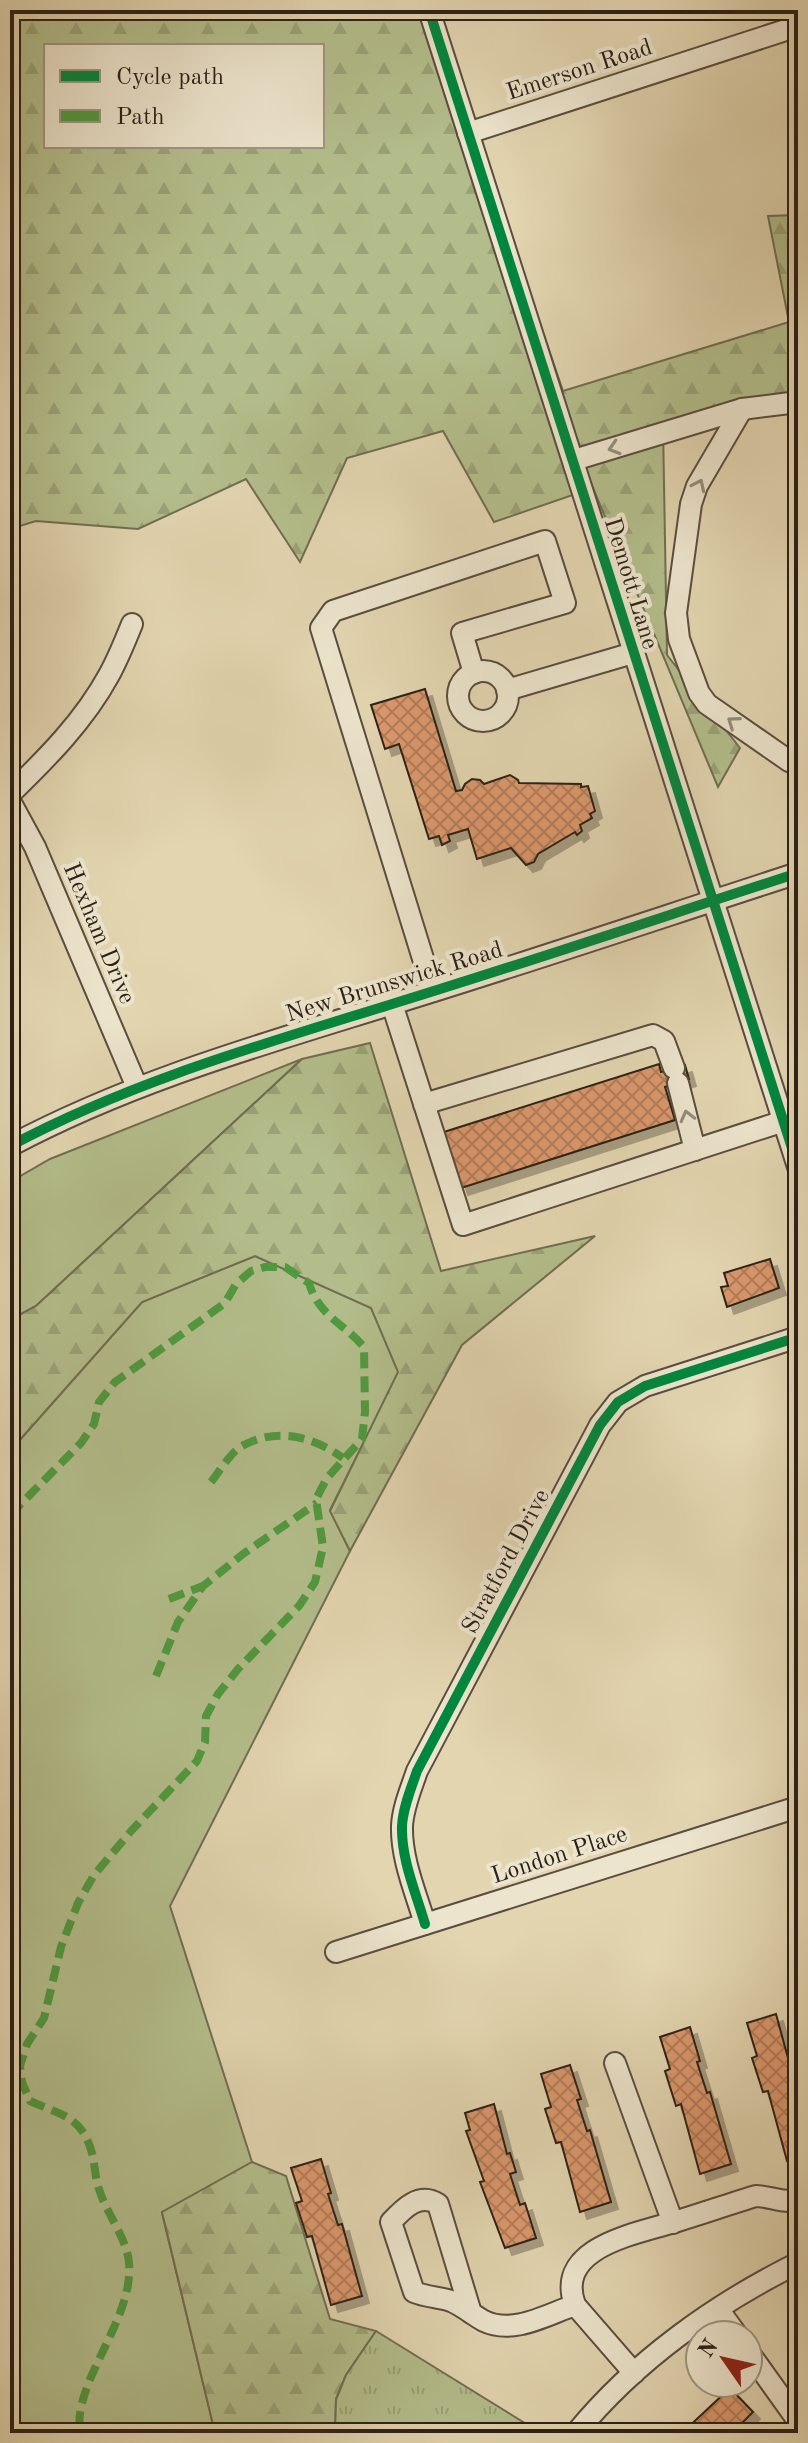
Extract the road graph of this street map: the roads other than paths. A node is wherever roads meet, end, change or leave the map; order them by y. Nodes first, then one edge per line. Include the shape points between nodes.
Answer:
1 (429, 10) edge
2 (798, 26) edge
3 (468, 133) junction
4 (798, 402) edge
5 (742, 409) junction
6 (574, 460) junction
7 (132, 624) dead end
8 (633, 653) junction
9 (474, 673) junction
10 (507, 690) junction
11 (798, 764) edge
12 (10, 794) edge
13 (10, 801) edge
14 (798, 873) edge
15 (715, 900) junction
16 (433, 991) junction
17 (392, 1004) junction
18 (137, 1087) junction
19 (424, 1104) junction
20 (784, 1121) junction
21 (10, 1146) edge
22 (695, 1150) junction
23 (798, 1167) edge
24 (798, 1337) edge
25 (798, 1807) edge
26 (425, 1924) junction
27 (336, 1952) dead end
28 (615, 2063) dead end
29 (796, 2206) edge
30 (673, 2223) junction
31 (798, 2263) edge
32 (575, 2305) junction
33 (718, 2309) junction
34 (471, 2313) junction
35 (725, 2319) edge
36 (634, 2373) junction
37 (764, 2373) edge
38 (798, 2421) edge
39 (576, 2433) edge

1 - 3 street, Demott Lane
2 - 3 street, Emerson Road
3 - 6 street, Demott Lane
4 - 5 street
5 -> 6 street
11 -> 5 street via 707,704 679,639 676,613 691,504
6 - 8 street, Demott Lane
7 - 12 street via 83,715
8 - 10 street
8 - 15 street, Demott Lane
9 - 10 street via 491,673
9 - 10 street via 462,683 458,699 472,718 495,718 506,706
9 - 16 street via 462,633 565,603 545,541 333,611 321,628
13 - 18 street, Hexham Drive via 35,847
14 - 15 street, New Brunswick Road
15 - 16 street, New Brunswick Road
15 - 20 street, Demott Lane
16 - 17 street, New Brunswick Road
17 - 18 street, New Brunswick Road
17 - 19 street
18 - 21 street, New Brunswick Road
22 -> 19 street via 664,1041 653,1035
19 - 22 street via 463,1225
20 - 22 street
20 - 23 street, Demott Lane
24 - 26 street, Stratford Drive via 645,1386 618,1402 600,1425 413,1783 403,1815 403,1850
25 - 26 street, London Place
26 - 27 street, London Place
28 - 30 street
29 - 30 street via 756,2196
30 - 32 street via 614,2239 588,2255 573,2277
31 - 33 street
32 - 34 street via 514,2326 501,2327
32 - 36 street
33 - 35 street
33 - 36 street
34 - 34 street via 449,2300 414,2292 391,2222 405,2206 423,2200 438,2204
36 - 39 street
37 - 38 street

